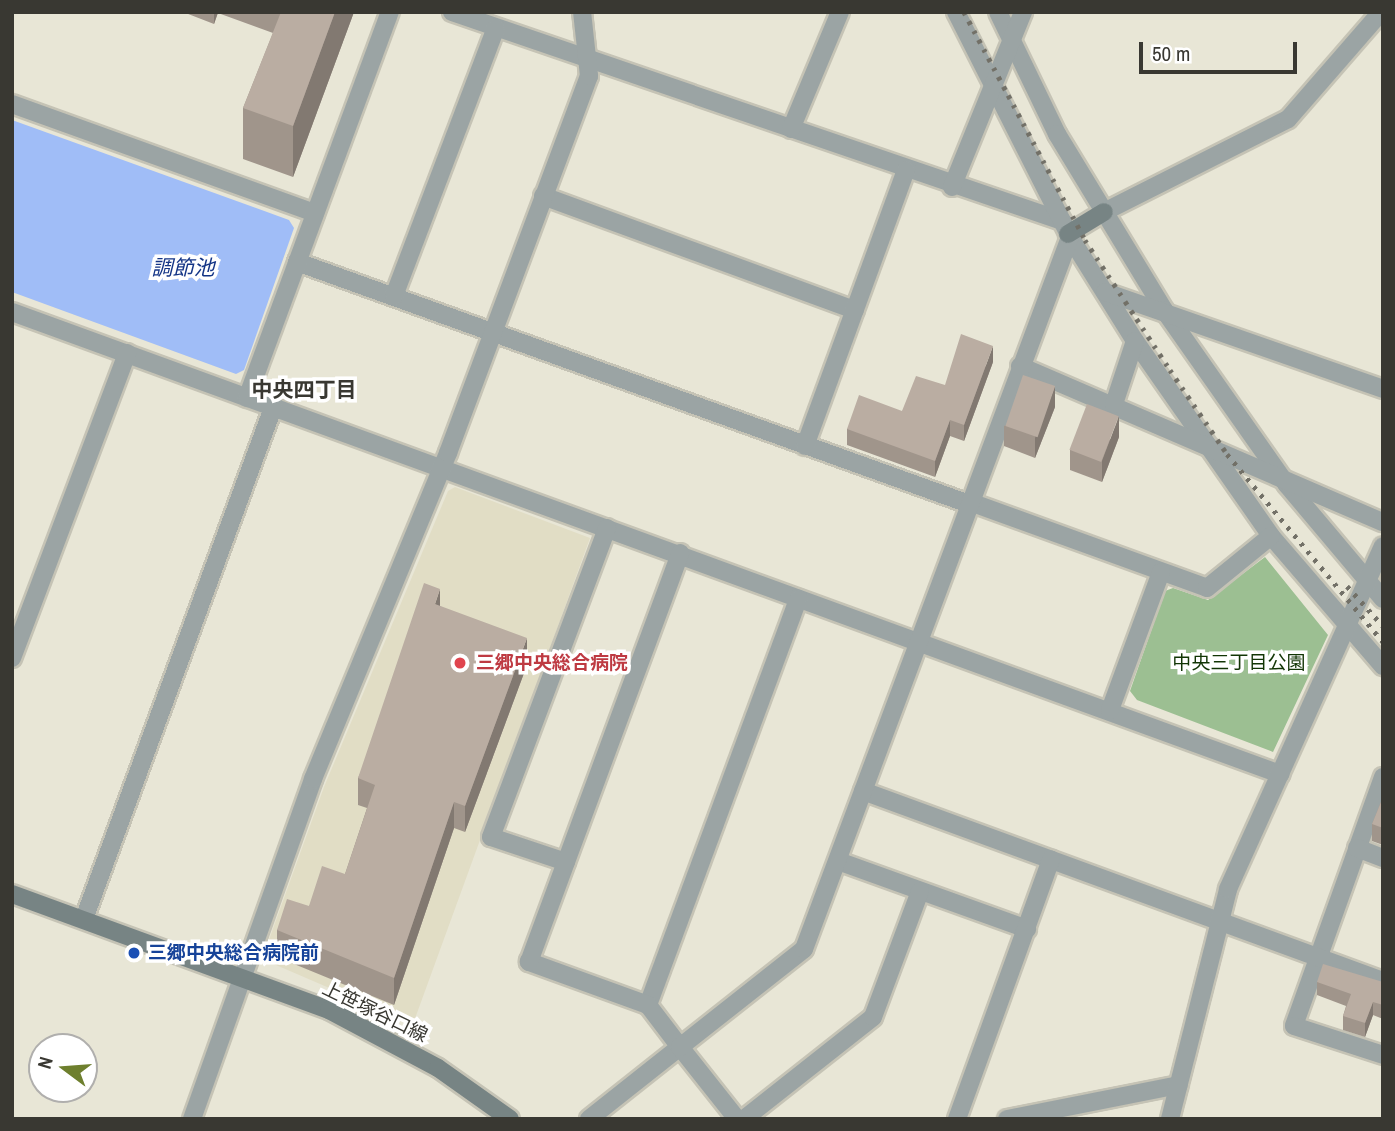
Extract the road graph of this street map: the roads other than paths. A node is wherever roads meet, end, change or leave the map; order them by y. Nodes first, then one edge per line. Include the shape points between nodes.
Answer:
1 (390, 12) edge
2 (452, 12) edge
3 (582, 12) edge
4 (840, 12) edge
5 (956, 12) edge
6 (998, 12) edge
7 (1023, 12) edge
8 (1381, 12) edge
9 (496, 27) junction
10 (1012, 40) junction
11 (591, 61) junction
12 (990, 88) junction
13 (12, 104) edge
14 (791, 129) junction
15 (906, 170) junction
16 (952, 187) junction
17 (543, 196) junction
18 (1104, 212) junction
19 (315, 213) junction
20 (1066, 231) junction
21 (297, 261) junction
22 (1105, 292) junction
23 (394, 296) junction
24 (855, 310) junction
25 (1164, 310) junction
26 (12, 312) edge
27 (493, 332) junction
28 (1135, 341) junction
29 (127, 353) junction
30 (1020, 366) junction
31 (1383, 389) edge
32 (247, 398) junction
33 (1114, 404) junction
34 (274, 405) junction
35 (1204, 442) junction
36 (805, 446) junction
37 (442, 467) junction
38 (1287, 485) junction
39 (969, 503) junction
40 (1383, 522) edge
41 (607, 528) junction
42 (1271, 536) junction
43 (1383, 546) edge
44 (680, 553) junction
45 (1161, 572) junction
46 (1368, 582) junction
47 (798, 598) junction
48 (1383, 599) edge
49 (1345, 625) junction
50 (917, 642) junction
51 (12, 658) edge
52 (1383, 666) edge
53 (1110, 710) junction
54 (1280, 774) junction
55 (1383, 777) edge
56 (863, 791) junction
57 (1357, 848) junction
58 (1383, 858) edge
59 (1051, 860) junction
60 (838, 861) junction
61 (566, 862) junction
62 (920, 891) junction
63 (12, 894) edge
64 (83, 919) junction
65 (1219, 921) junction
66 (1027, 929) junction
67 (1318, 958) junction
68 (240, 976) junction
69 (1383, 981) edge
70 (648, 1004) junction
71 (680, 1047) junction
72 (1383, 1055) edge
73 (1179, 1085) junction
74 (192, 1119) edge
75 (510, 1119) edge
76 (589, 1119) edge
77 (737, 1119) edge
78 (744, 1119) edge
79 (957, 1119) edge
80 (1007, 1119) edge
81 (1170, 1119) edge

1 - 19 street
2 - 9 street
3 - 11 street
4 - 14 street
5 - 12 street
6 - 10 street
7 - 10 street
8 - 18 street via 1289,119
9 - 11 street
9 - 23 street
10 - 12 street
10 - 18 street via 1057,134
11 - 14 street
11 - 17 street
12 - 16 street
12 - 20 street
13 - 19 street
14 - 15 street
15 - 16 street
15 - 24 street
16 - 20 street
17 - 24 street
17 - 27 street
18 - 20 main road
18 - 25 street
19 - 21 street
20 - 22 street
20 - 30 street
21 - 23 street
21 - 32 street
22 - 25 street
22 - 28 street
23 - 27 street
24 - 36 street
25 - 31 street
25 - 38 street
26 - 29 street
27 - 36 street
27 - 37 street
28 - 33 street
28 - 35 street
29 - 32 street
29 - 51 street
30 - 33 street
30 - 39 street
32 - 34 street
33 - 35 street
34 - 37 street
34 - 64 street
35 - 38 street
35 - 42 street
36 - 39 street
37 - 41 street
37 - 68 street
38 - 40 street
38 - 46 street
39 - 45 street
39 - 50 street
41 - 44 street
41 - 61 street via 491,837
42 - 45 street via 1207,588
42 - 49 street
43 - 46 street
44 - 47 street
44 - 61 street
45 - 53 street
46 - 48 street
46 - 49 street
47 - 50 street
47 - 70 street
49 - 52 street
49 - 54 street
50 - 53 street
50 - 56 street
53 - 54 street
54 - 65 street
55 - 57 street
56 - 59 street
56 - 60 street
57 - 58 street
57 - 67 street
59 - 65 street
59 - 66 street
60 - 62 street
60 - 71 street via 804,949
61 - 70 street via 529,962
62 - 66 street
62 - 78 street via 873,1017
63 - 64 main road, 上笹塚谷口線
64 - 68 main road, 上笹塚谷口線
65 - 67 street
65 - 73 street
66 - 79 street
67 - 69 street
67 - 72 street via 1294,1026
68 - 74 street
68 - 75 main road, 上笹塚谷口線 via 392,1041
70 - 71 street
71 - 76 street
71 - 77 street
73 - 80 street
73 - 81 street

